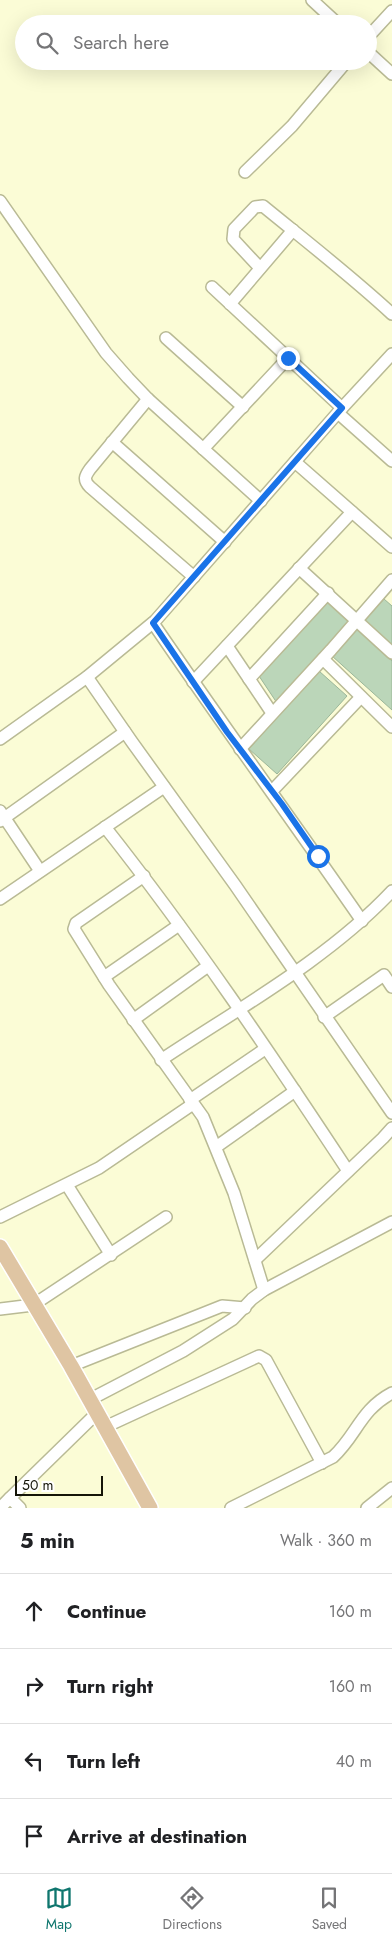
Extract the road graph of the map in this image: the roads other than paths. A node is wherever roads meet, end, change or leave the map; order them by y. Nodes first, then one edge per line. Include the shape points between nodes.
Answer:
1 (312, 0) edge
2 (392, 10) edge
3 (328, 15) edge
4 (377, 27) edge
5 (377, 60) edge
6 (339, 70) edge
7 (392, 74) edge
8 (245, 172) dead end
9 (0, 201) edge
10 (293, 230) junction
11 (260, 268) junction
12 (212, 287) dead end
13 (230, 304) junction
14 (392, 314) edge
15 (166, 338) dead end
16 (392, 354) edge
17 (288, 358) junction
18 (148, 399) junction
19 (242, 407) junction
20 (340, 410) junction
21 (112, 442) junction
22 (203, 449) junction
23 (392, 461) edge
24 (295, 462) junction
25 (261, 501) junction
26 (352, 512) junction
27 (225, 542) junction
28 (392, 547) edge
29 (299, 568) junction
30 (194, 577) junction
31 (392, 580) edge
32 (383, 591) junction
33 (328, 594) junction
34 (392, 599) edge
35 (357, 621) junction
36 (153, 623) junction
37 (227, 646) junction
38 (392, 653) edge
39 (323, 659) junction
40 (87, 677) junction
41 (249, 678) junction
42 (193, 682) junction
43 (361, 697) junction
44 (272, 713) junction
45 (392, 727) edge
46 (126, 732) junction
47 (0, 739) edge
48 (240, 748) junction
49 (164, 787) junction
50 (272, 791) junction
51 (1, 817) edge
52 (105, 827) junction
53 (40, 871) junction
54 (144, 876) junction
55 (392, 891) edge
56 (0, 899) edge
57 (362, 922) junction
58 (179, 925) junction
59 (208, 966) junction
60 (388, 971) edge
61 (294, 972) junction
62 (104, 977) junction
63 (392, 987) edge
64 (238, 1009) junction
65 (324, 1017) junction
66 (133, 1020) junction
67 (266, 1049) junction
68 (161, 1060) junction
69 (295, 1091) junction
70 (191, 1102) junction
71 (392, 1113) edge
72 (392, 1128) edge
73 (216, 1147) junction
74 (348, 1171) junction
75 (67, 1185) junction
76 (166, 1216) dead end
77 (0, 1217) edge
78 (392, 1222) edge
79 (0, 1247) edge
80 (111, 1254) junction
81 (255, 1260) junction
82 (264, 1290) junction
83 (33, 1305) junction
84 (245, 1308) junction
85 (0, 1309) edge
86 (71, 1366) junction
87 (392, 1393) edge
88 (93, 1406) junction
89 (105, 1427) junction
90 (322, 1463) junction
91 (392, 1488) edge
92 (10, 1498) junction
93 (0, 1508) edge
94 (20, 1508) edge
95 (150, 1508) edge
96 (231, 1508) edge
97 (366, 1508) edge

1 - 3 street
2 - 4 street
5 - 7 street
6 - 8 street via 292,126
9 - 18 street via 106,353
10 - 11 street
10 - 11 street via 263,206 255,207 234,229 233,239
10 - 14 street
11 - 13 street
12 - 13 street
13 - 17 street
15 - 19 street
16 - 20 street
17 - 19 street
17 - 20 street
18 - 21 street
18 - 22 street
19 - 22 street
20 - 23 street
20 - 24 street
21 - 27 street
21 - 30 street via 86,475 87,484
22 - 25 street
24 - 25 street
24 - 26 street
25 - 27 street
26 - 28 street
26 - 29 street
27 - 30 street
29 - 33 street
29 - 37 street
30 - 36 street
31 - 32 street
32 - 34 street
32 - 35 street
33 - 35 street
33 - 41 street
35 - 38 street
35 - 39 street
36 - 40 street
36 - 42 street
37 - 41 street
37 - 42 street
39 - 43 street
39 - 44 street
40 - 46 street
40 - 47 street
41 - 44 street
42 - 48 street
43 - 45 street
43 - 50 street
44 - 48 street
46 - 49 street
46 - 51 street
48 - 50 street
49 - 52 street
49 - 61 street
50 - 57 street
51 - 53 street
52 - 53 street
52 - 54 street
53 - 56 street
54 - 58 street
54 - 62 street via 74,926
55 - 57 street
57 - 61 street
58 - 59 street
58 - 62 street
59 - 64 street
59 - 66 street
60 - 63 street
60 - 65 street
61 - 64 street
61 - 65 street
62 - 66 street
64 - 67 street
64 - 68 street
65 - 71 street
66 - 68 street
67 - 69 street
67 - 70 street
68 - 70 street
69 - 73 street
69 - 74 street
70 - 73 street via 203,1118
70 - 75 street via 99,1168
72 - 74 street
73 - 81 street
74 - 81 street
75 - 77 street
75 - 80 street
76 - 80 street
78 - 82 street
79 - 83 main road
80 - 83 street
81 - 82 street
82 - 84 street
83 - 85 street
83 - 86 main road
84 - 86 street via 222,1306
84 - 88 street via 233,1319
86 - 88 main road
87 - 90 street via 378,1400 342,1448
88 - 89 main road
88 - 92 street
89 - 90 street via 259,1356 266,1360
89 - 95 main road
90 - 96 street
91 - 97 street
92 - 93 street
92 - 94 street

